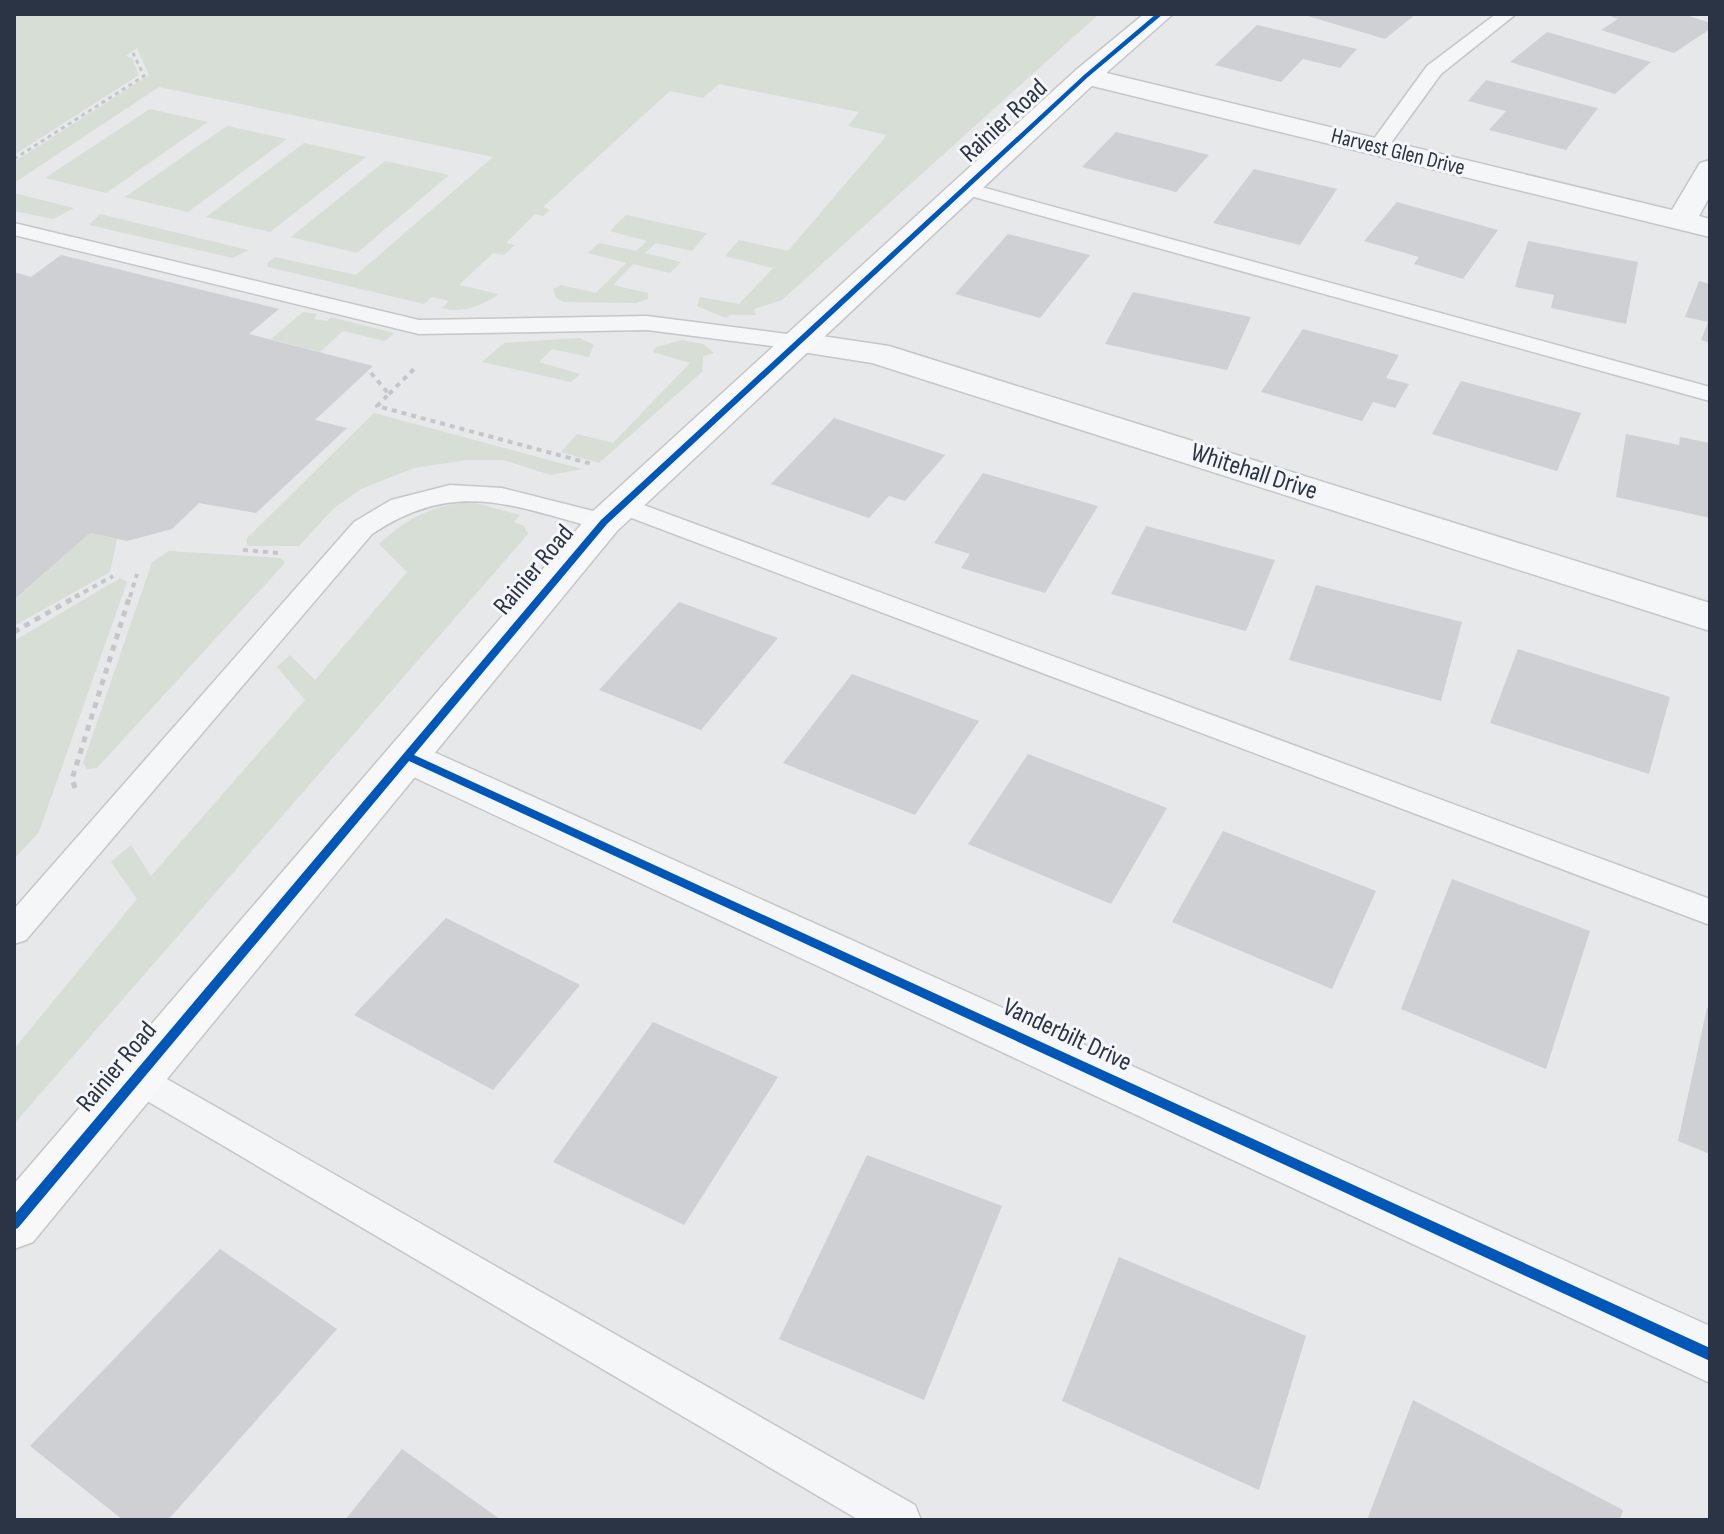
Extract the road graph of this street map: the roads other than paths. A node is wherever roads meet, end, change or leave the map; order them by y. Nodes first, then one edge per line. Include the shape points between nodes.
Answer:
1 (1160, 14) edge
2 (1507, 14) edge
3 (1086, 76) junction
4 (1378, 147) junction
5 (1710, 169) edge
6 (963, 188) junction
7 (1695, 224) edge
8 (14, 229) edge
9 (795, 342) junction
10 (1710, 394) edge
11 (613, 513) junction
12 (1710, 617) edge
13 (407, 756) junction
14 (1710, 912) edge
15 (14, 931) edge
16 (137, 1077) junction
17 (14, 1224) edge
18 (1710, 1355) edge
19 (900, 1520) edge

1 - 3 street, Rainier Road
2 - 4 lane via 1434,70
3 - 4 street, Harvest Glen Drive
3 - 6 street, Rainier Road
4 - 7 street, Harvest Glen Drive
5 - 7 street
6 - 9 street, Rainier Road
6 - 10 lane
8 - 9 lane via 419,327 647,323
9 - 11 street, Rainier Road
9 - 12 street, Whitehall Drive via 877,353
11 - 13 street, Rainier Road
11 - 14 lane
11 - 15 lane via 455,492 402,504 363,528
13 - 16 street, Rainier Road
13 - 18 street, Vanderbilt Drive
16 - 17 street, Rainier Road
16 - 19 lane

